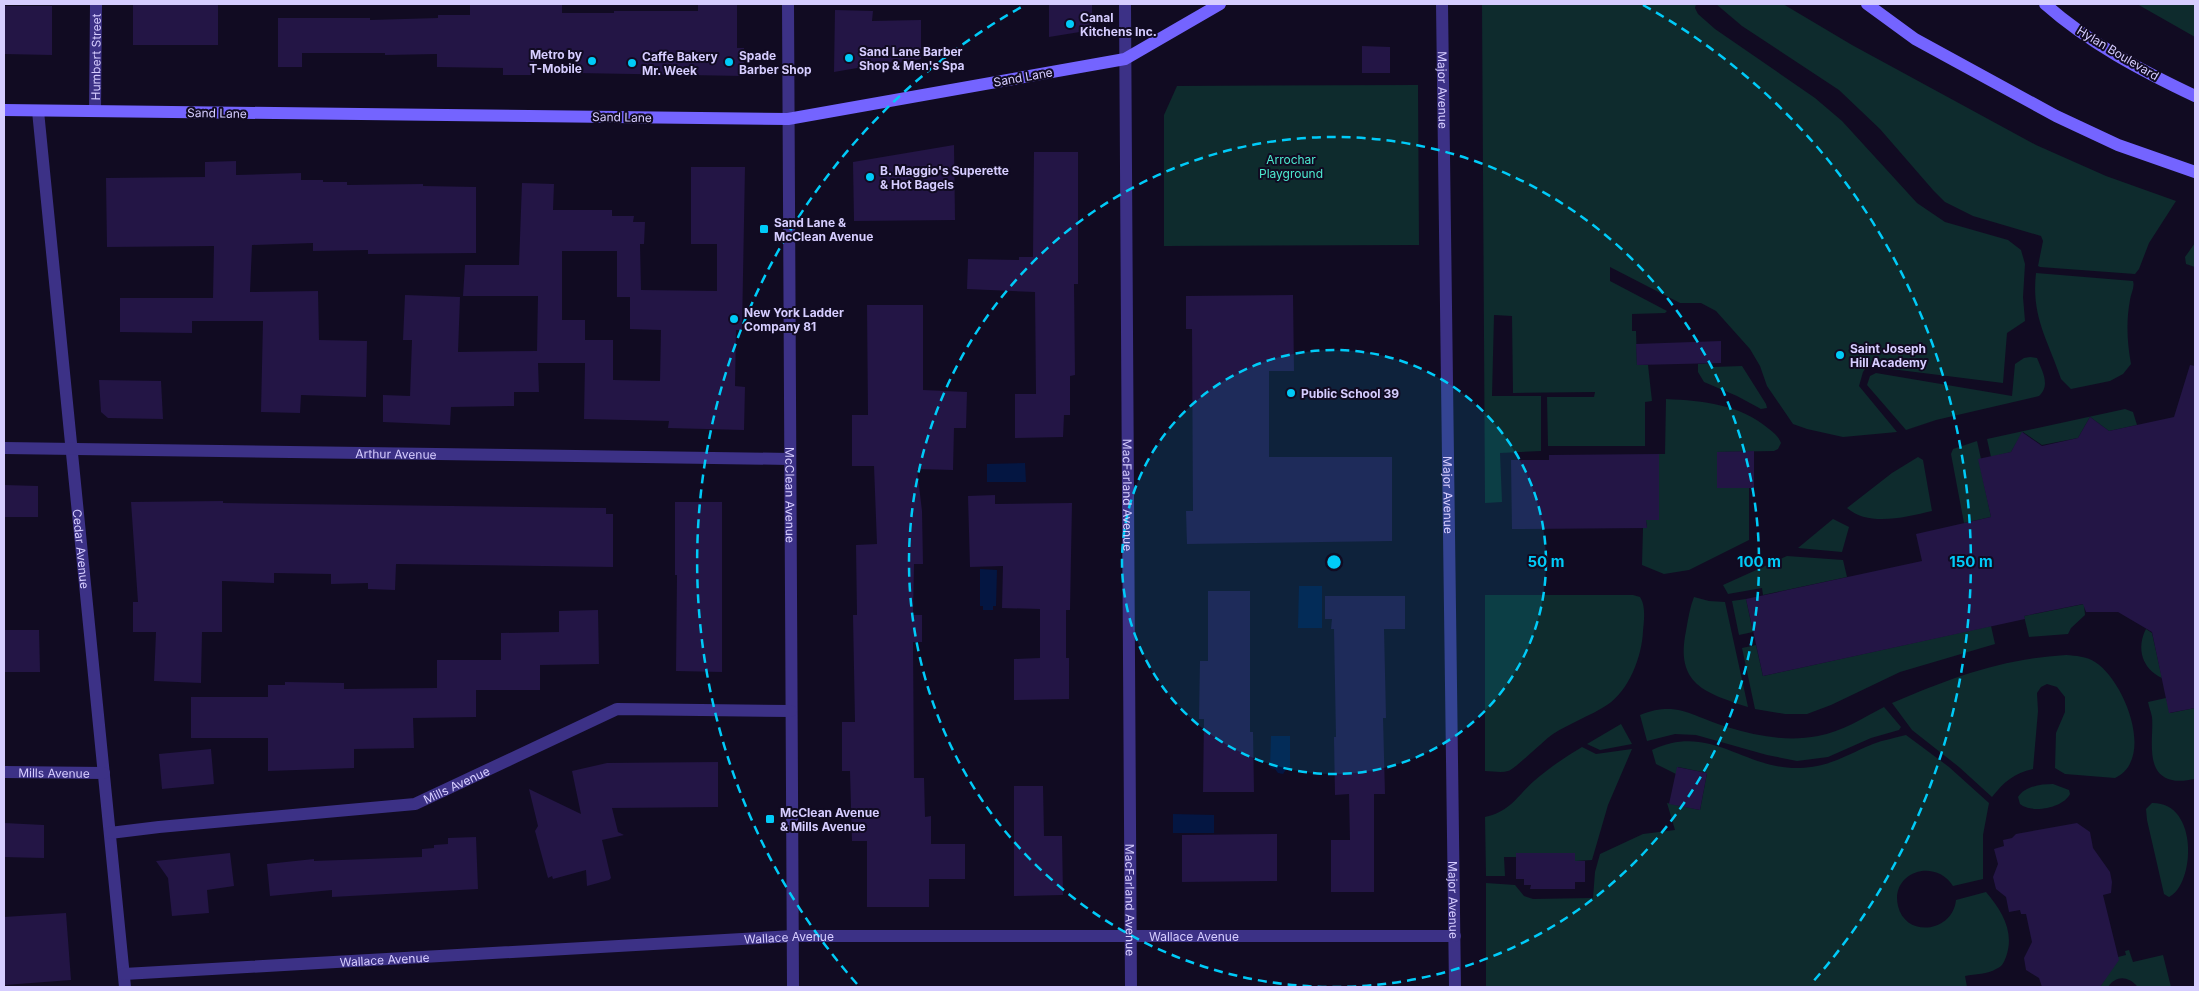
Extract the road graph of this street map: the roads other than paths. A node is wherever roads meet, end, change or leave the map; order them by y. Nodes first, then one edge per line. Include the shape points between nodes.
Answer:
1 (96, 4) edge
2 (788, 4) edge
3 (1124, 4) edge
4 (1220, 4) edge
5 (1442, 4) edge
6 (1867, 4) edge
7 (2045, 4) edge
8 (1126, 60) junction
9 (2195, 96) edge
10 (4, 110) edge
11 (38, 111) junction
12 (95, 112) junction
13 (788, 119) junction
14 (2195, 172) edge
15 (4, 448) edge
16 (71, 449) junction
17 (790, 459) junction
18 (791, 711) junction
19 (4, 772) edge
20 (104, 773) junction
21 (110, 833) junction
22 (793, 936) junction
23 (1455, 936) junction
24 (1131, 937) junction
25 (124, 974) junction
26 (125, 987) edge
27 (793, 987) edge
28 (1131, 987) edge
29 (1455, 987) edge

1 - 12 street, Humbert Street
2 - 13 street, McClean Avenue
3 - 8 street, MacFarland Avenue
4 - 8 street, Sand Lane
5 - 23 street, Major Avenue
6 - 14 street via 1915,39 2056,116 2118,145
7 - 9 street, Hylan Boulevard via 2112,52
8 - 13 street, Sand Lane
8 - 24 street, MacFarland Avenue
10 - 11 street, Sand Lane
11 - 12 street, Sand Lane
11 - 16 street, Cedar Avenue
12 - 13 street, Sand Lane
13 - 17 street, McClean Avenue
15 - 16 street, Arthur Avenue
16 - 17 street, Arthur Avenue
16 - 20 street, Cedar Avenue
17 - 18 street, McClean Avenue
18 - 21 street, Mills Avenue via 617,709 415,804
18 - 22 street, McClean Avenue
19 - 20 street, Mills Avenue
20 - 21 street, Cedar Avenue
21 - 25 street, Cedar Avenue
22 - 24 street, Wallace Avenue
22 - 25 street, Wallace Avenue
22 - 27 street, McClean Avenue
23 - 24 street, Wallace Avenue
23 - 29 street, Major Avenue
24 - 28 street, MacFarland Avenue
25 - 26 street, Cedar Avenue

